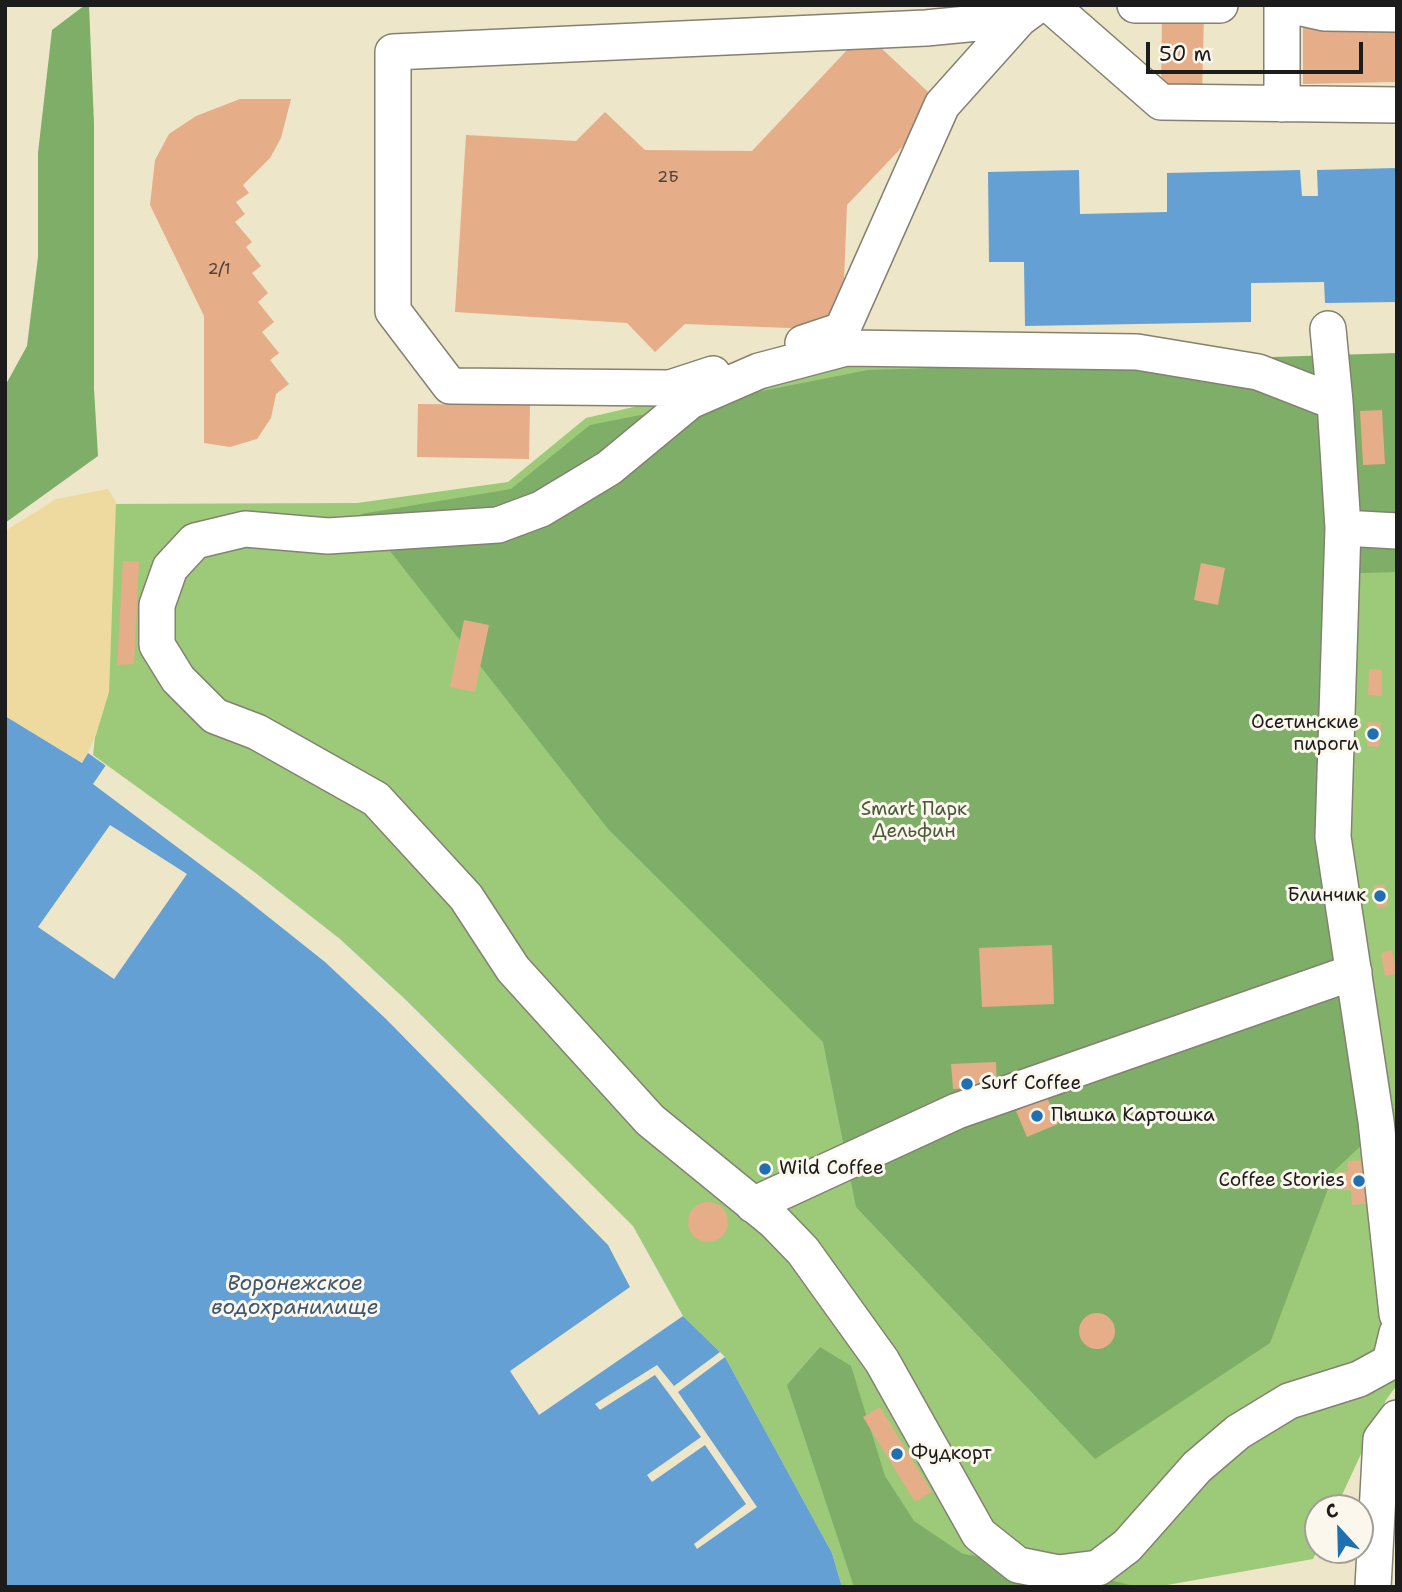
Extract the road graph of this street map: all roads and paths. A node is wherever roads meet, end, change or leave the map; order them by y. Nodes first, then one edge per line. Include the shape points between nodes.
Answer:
1 (958, 5) edge
2 (1051, 5) edge
3 (1220, 5) edge
4 (1282, 5) edge
5 (1288, 5) edge
6 (1147, 6) edge
7 (1029, 12) edge
8 (1397, 14) edge
9 (926, 28) junction
10 (1282, 104) junction
11 (1397, 105) edge
12 (1328, 329) dead end
13 (1335, 402) junction
14 (1343, 528) junction
15 (1397, 531) edge
16 (1354, 972) junction
17 (1386, 1120) edge
18 (754, 1205) junction
19 (1397, 1314) edge
20 (1393, 1347) edge
21 (1389, 1429) edge
22 (1373, 1587) edge

1 - 9 lane
2 - 10 lane via 1161,102
3 - 6 lane
4 - 10 lane
5 - 8 lane via 1324,13
7 - 9 lane
7 - 9 lane via 942,105 842,330 670,388 450,386 393,311 393,52
10 - 11 lane
12 - 13 lane
13 - 14 lane
13 - 18 lane via 1258,372 1138,352 846,348 759,371 690,401 609,468 541,509 498,525 328,536 245,529 194,541 170,568 157,605 157,645 178,679 215,716 257,732 376,799 466,897 513,969 650,1120
14 - 15 lane
14 - 16 lane via 1333,837
16 - 17 lane
16 - 18 lane via 957,1111
17 - 19 lane
18 - 20 lane via 803,1251 881,1361 979,1534 1018,1565 1058,1573 1098,1568 1127,1546 1197,1467 1238,1432 1289,1401 1359,1379
20 - 21 lane
21 - 22 lane

